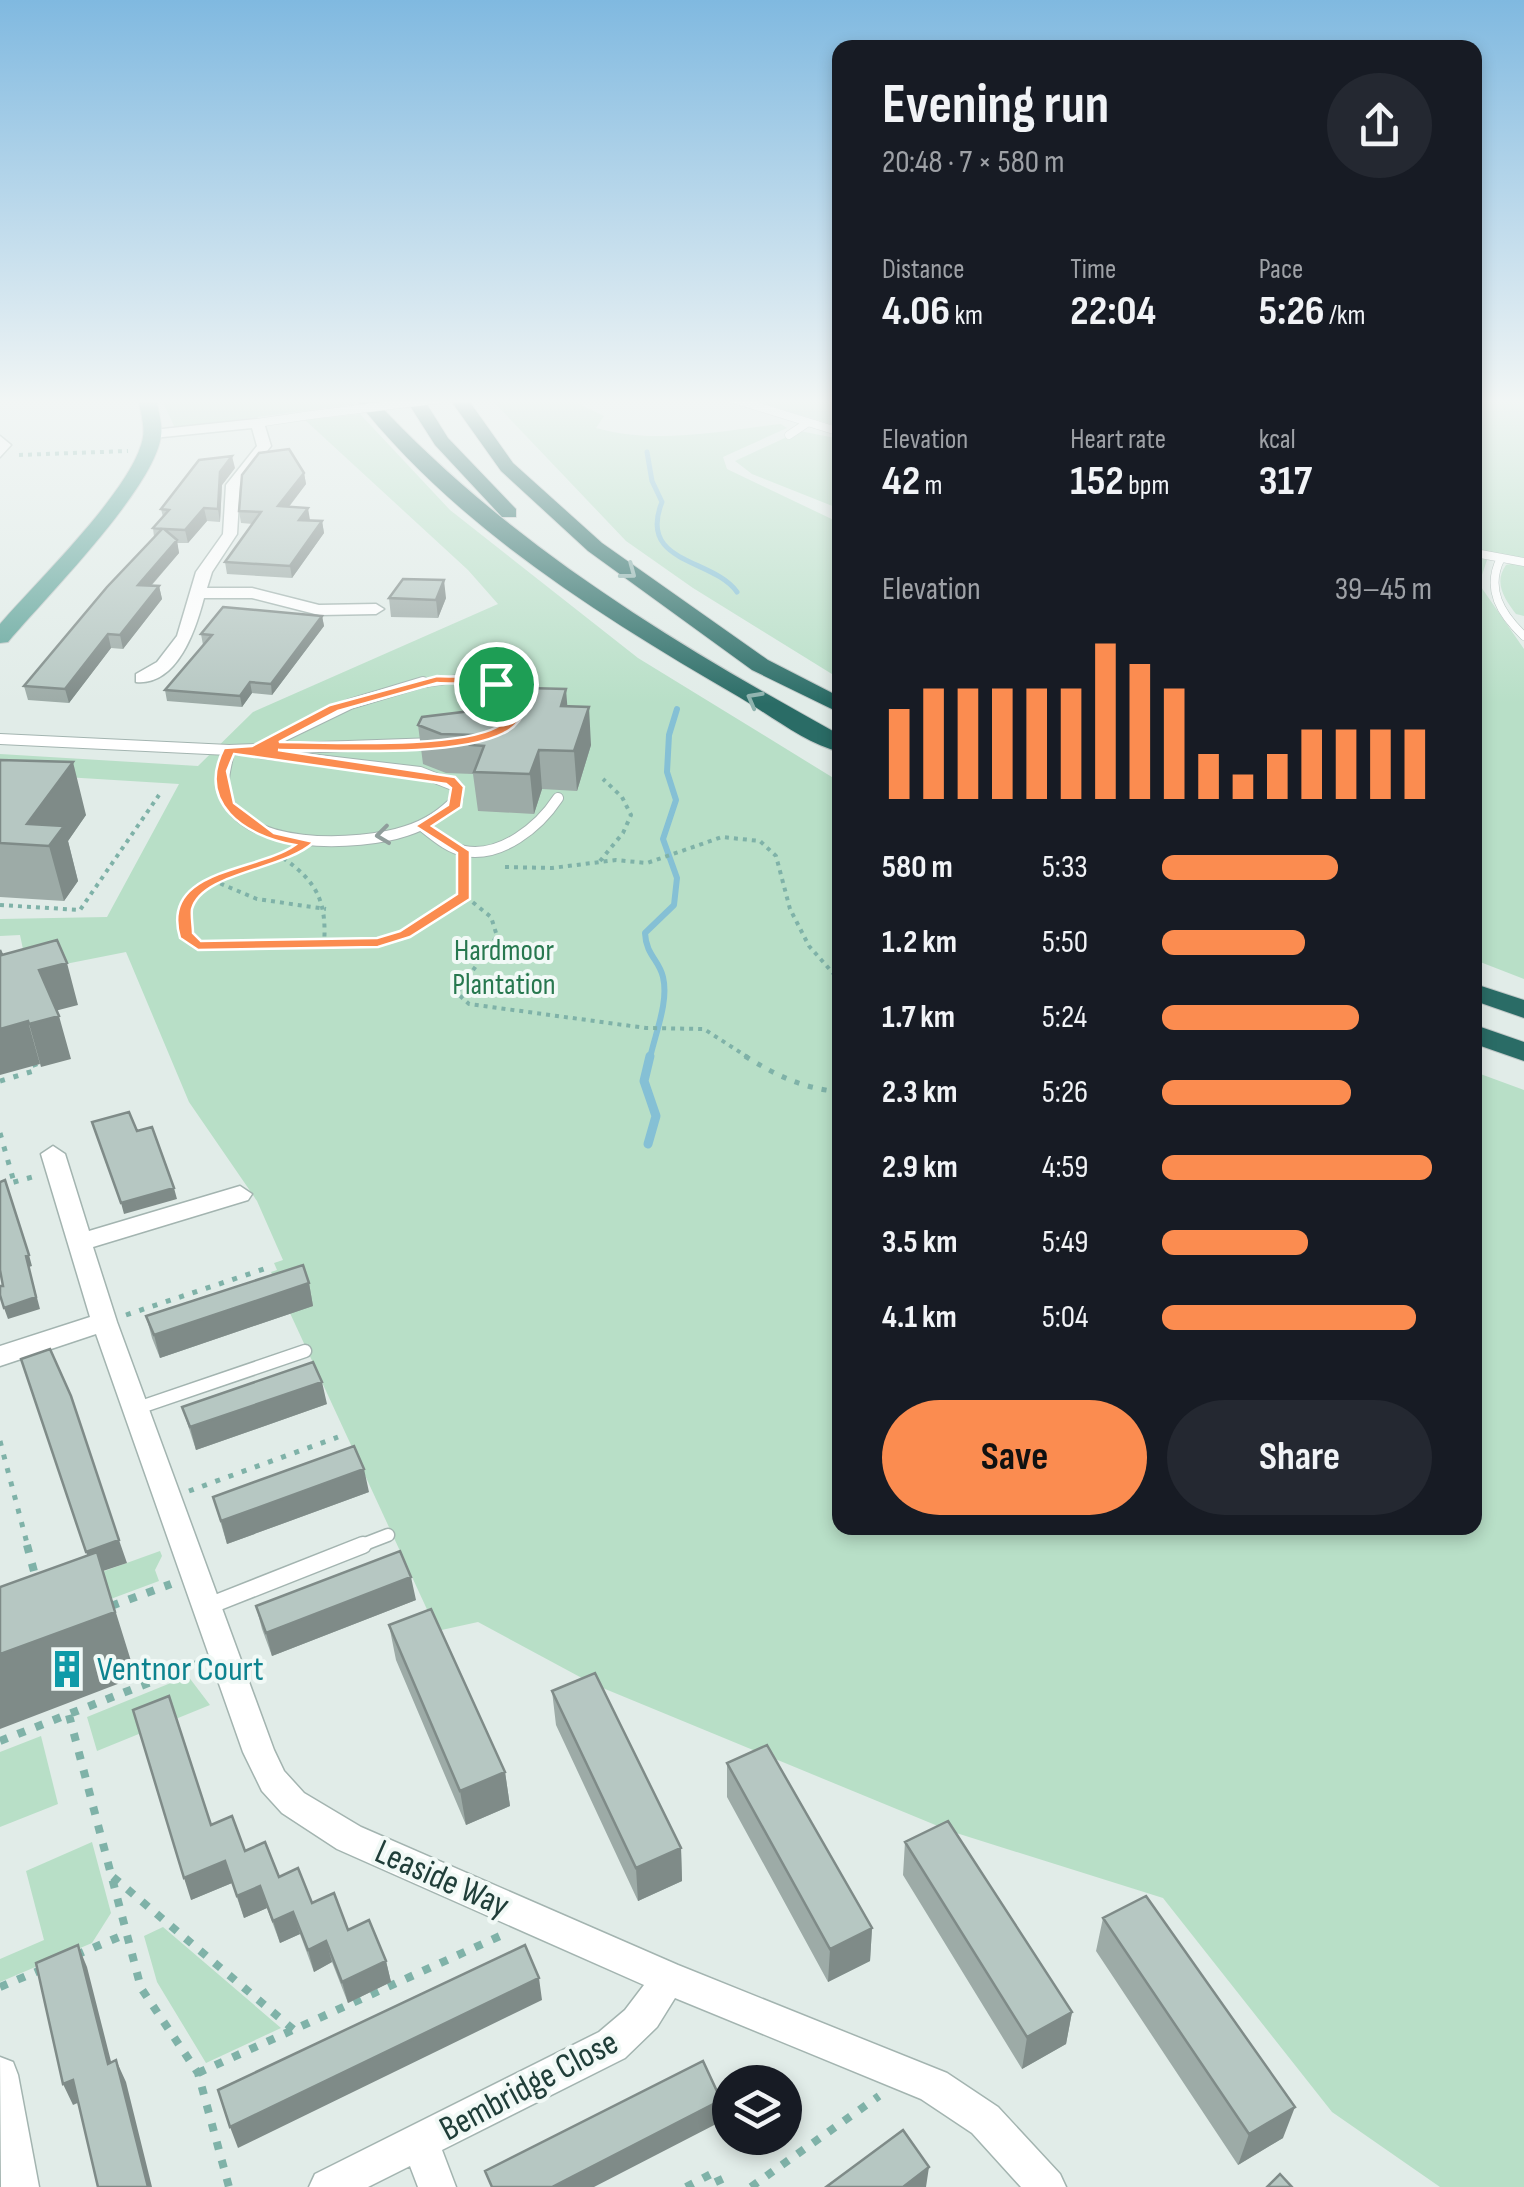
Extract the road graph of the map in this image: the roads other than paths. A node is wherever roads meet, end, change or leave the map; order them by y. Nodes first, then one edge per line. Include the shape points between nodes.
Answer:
1 (117, 500) edge
2 (232, 500) edge
3 (468, 500) edge
4 (497, 500) edge
5 (543, 500) edge
6 (1482, 554) edge
7 (1501, 558) junction
8 (1524, 562) edge
9 (199, 593) junction
10 (602, 601) junction
11 (376, 609) dead end
12 (1508, 618) junction
13 (1524, 621) edge
14 (1524, 636) edge
15 (0, 637) edge
16 (163, 666) junction
17 (184, 667) edge
18 (142, 678) dead end
19 (832, 702) edge
20 (516, 717) edge
21 (0, 739) edge
22 (832, 742) edge
23 (441, 743) edge
24 (229, 750) junction
25 (254, 750) junction
26 (558, 798) dead end
27 (422, 826) junction
28 (1482, 994) edge
29 (1524, 1009) edge
30 (1482, 1037) edge
31 (1524, 1052) edge
32 (56, 1162) road end
33 (240, 1194) dead end
34 (80, 1242) junction
35 (104, 1322) junction
36 (304, 1351) dead end
37 (0, 1356) edge
38 (135, 1408) junction
39 (388, 1535) dead end
40 (206, 1608) junction
41 (666, 1976) junction
42 (0, 2074) edge
43 (421, 2143) junction
44 (20, 2187) edge
45 (328, 2187) edge
46 (437, 2187) edge
47 (1047, 2187) edge

1 - 15 main road
2 - 9 street via 230,534 204,572
3 - 10 highway
4 - 10 highway
5 -> 19 highway via 595,547 760,664
6 - 7 lane
7 - 8 lane
7 - 12 lane via 1492,572 1493,590
9 - 11 street via 252,592 296,606
9 - 16 street via 185,637
22 -> 10 highway via 718,678
12 - 13 lane
12 - 14 lane
16 - 17 street
16 - 18 street
20 - 25 lane via 522,704 516,692 477,680 437,680 358,698
21 - 24 lane
23 - 25 lane
24 - 25 lane
27 -> 24 lane via 307,842 270,836 228,805 221,771
25 - 27 lane via 450,780 458,787 454,807
26 - 27 lane via 551,812 512,840 477,852
28 - 29 highway
30 - 31 highway
32 - 34 street, Leaside Way
33 - 34 street
34 - 35 street, Leaside Way
35 - 37 street
35 - 38 street, Leaside Way
36 - 38 lane
38 - 40 street, Leaside Way
39 - 40 lane
40 - 41 street, Leaside Way via 259,1752 292,1803 349,1838
41 - 43 street, Bembridge Close via 640,2024 612,2046
41 - 47 street, Leaside Way via 958,2101
42 - 44 street
43 - 45 street, Bembridge Close
43 - 46 street, Bembridge Close

